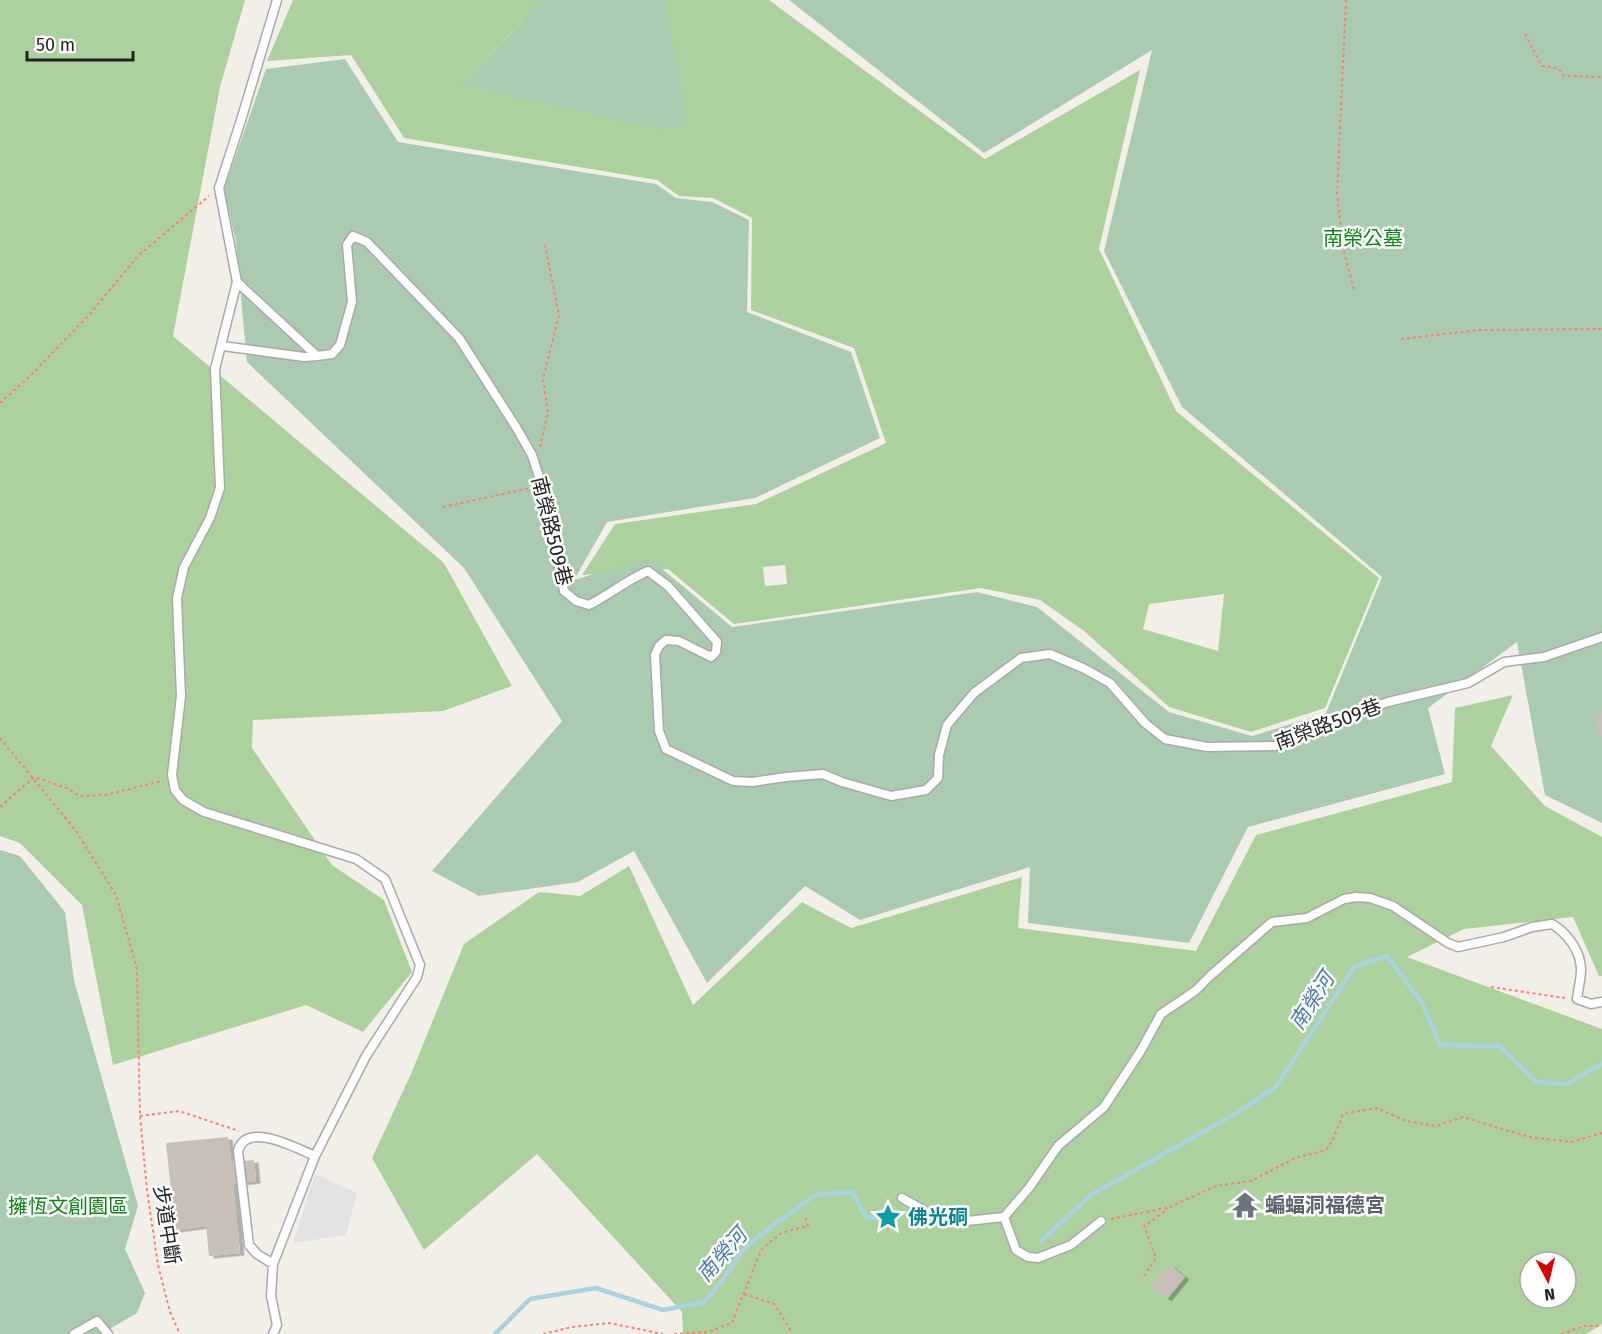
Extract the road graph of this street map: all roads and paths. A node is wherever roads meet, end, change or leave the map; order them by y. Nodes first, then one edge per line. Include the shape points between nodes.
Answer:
1 (277, 0) edge
2 (1346, 0) edge
3 (1525, 34) dead end
4 (1602, 76) edge
5 (219, 188) junction
6 (545, 245) dead end
7 (237, 282) junction
8 (1354, 290) dead end
9 (1602, 329) edge
10 (1401, 339) dead end
11 (223, 346) junction
12 (317, 356) junction
13 (0, 403) edge
14 (532, 455) junction
15 (542, 486) junction
16 (443, 507) dead end
17 (1602, 637) edge
18 (0, 738) edge
19 (34, 777) junction
20 (174, 783) junction
21 (0, 807) edge
22 (1491, 987) dead end
23 (1577, 999) junction
24 (1602, 1002) edge
25 (140, 1116) junction
26 (1602, 1133) edge
27 (252, 1138) junction
28 (315, 1156) junction
29 (902, 1198) dead end
30 (1170, 1208) junction
31 (805, 1216) dead end
32 (1004, 1217) junction
33 (1101, 1221) joint
34 (273, 1264) junction
35 (1144, 1276) dead end
36 (744, 1294) junction
37 (1602, 1326) edge
38 (74, 1334) edge
39 (108, 1334) edge
40 (180, 1334) edge
41 (273, 1334) edge
42 (543, 1334) edge
43 (663, 1334) edge
44 (674, 1334) edge
45 (790, 1334) edge
46 (1561, 1334) edge

1 - 5 lane
2 - 8 path via 1337,194 1344,252
3 - 4 path via 1542,66 1558,68 1564,76
5 - 7 lane
5 - 13 path via 139,255 88,316
6 - 14 path via 560,315 543,379 548,412 541,446
7 - 11 lane
7 - 12 lane
9 - 10 path via 1480,330
11 - 12 lane
11 - 20 lane via 215,369 220,488 210,518 184,567 177,598 181,696
12 - 14 lane, 南榮路509巷 via 332,354 340,345 352,302 347,245 353,236 367,242 459,338
14 - 15 lane, 南榮路509巷
15 - 16 path
15 - 17 lane, 南榮路509巷 via 564,591 576,601 590,605 648,571 668,586 717,642 711,657 679,641 666,640 659,646 655,655 659,731 666,749 732,781 823,774 891,796 926,790 938,778 947,725 974,693 1021,658 1050,654 1110,683 1145,723 1165,739 1207,747 1275,746 1388,702 1468,682 1504,662 1544,657
18 - 19 path, 步道中斷
19 - 20 path via 79,796 105,795 162,781
19 - 21 path
19 - 25 path, 步道中斷 via 76,831 116,895 137,969
20 - 28 lane via 183,800 204,812 356,859 385,879 420,965 417,977 366,1056
22 - 23 path
23 - 24 lane via 1591,1004
23 - 32 lane via 1579,955 1563,931 1552,924 1458,946 1393,906 1356,897 1307,918 1272,922 1195,991 1161,1014 1104,1107 1058,1146
25 - 27 path via 179,1111
25 - 40 path, 步道中斷 via 158,1265
26 - 30 path via 1571,1142 1529,1137 1463,1117 1436,1126 1406,1121 1377,1108 1342,1114 1326,1150 1295,1158 1251,1181 1216,1186
27 - 28 lane via 269,1138
27 - 34 lane via 244,1140 238,1151 248,1240 256,1254
28 - 34 lane
29 - 32 lane via 934,1216 968,1221
30 - 33 path
30 - 35 path via 1144,1226 1156,1258
31 - 36 path via 808,1226 781,1233 761,1250
32 - 33 lane via 1016,1250 1038,1258 1071,1245
34 - 41 lane via 271,1296 278,1325
36 - 44 path via 732,1323 707,1332
36 - 45 path via 774,1304
37 - 46 path via 1584,1326
38 - 39 lane via 97,1321
42 - 43 path via 609,1323

